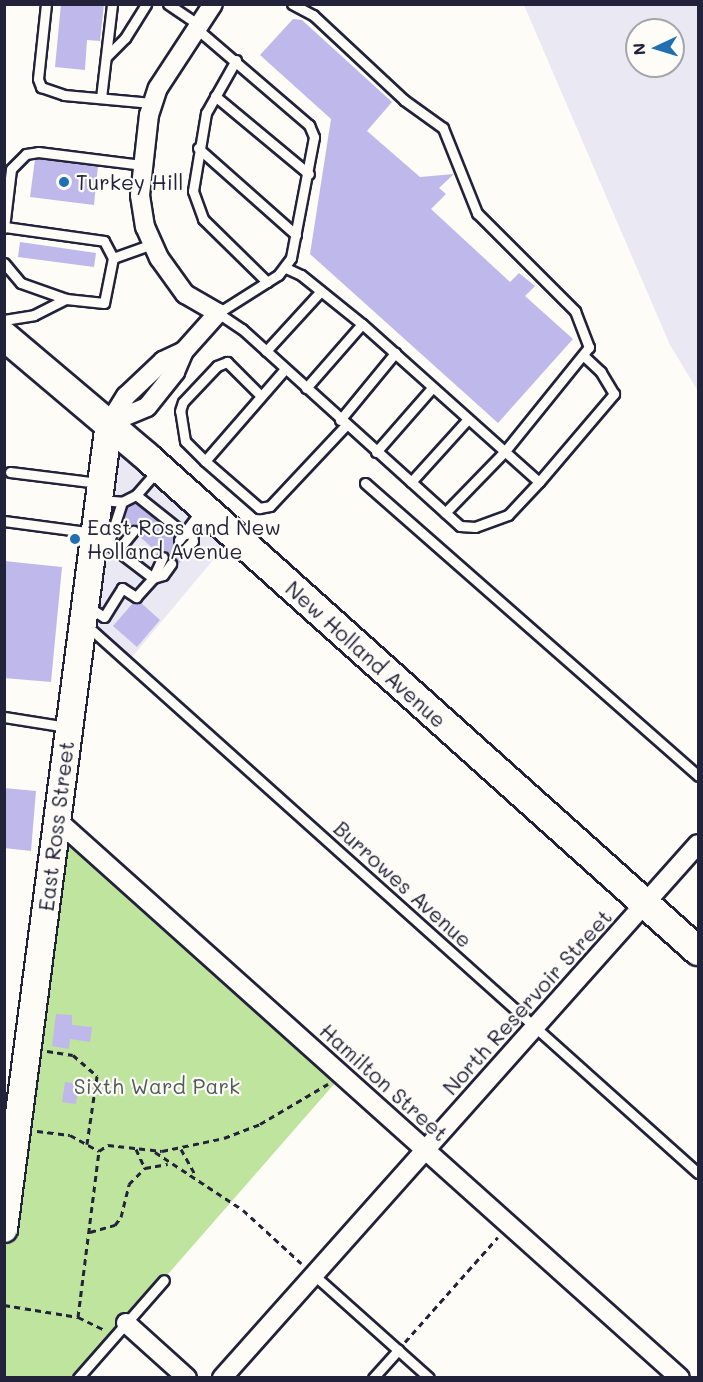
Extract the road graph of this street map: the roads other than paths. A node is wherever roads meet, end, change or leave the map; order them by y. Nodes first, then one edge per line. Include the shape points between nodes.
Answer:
1 (46, 4) edge
2 (112, 4) edge
3 (146, 4) edge
4 (168, 4) edge
5 (213, 4) edge
6 (292, 4) edge
7 (198, 27) junction
8 (106, 57) junction
9 (236, 60) junction
10 (215, 96) junction
11 (101, 98) junction
12 (152, 103) junction
13 (198, 148) junction
14 (143, 165) junction
15 (309, 174) junction
16 (5, 228) edge
17 (296, 235) junction
18 (152, 244) junction
19 (112, 258) junction
20 (4, 263) edge
21 (286, 268) junction
22 (267, 282) junction
23 (321, 291) junction
24 (66, 300) junction
25 (218, 314) junction
26 (4, 320) edge
27 (362, 324) junction
28 (4, 336) edge
29 (266, 351) junction
30 (395, 353) junction
31 (584, 356) junction
32 (285, 369) junction
33 (433, 387) junction
34 (306, 388) junction
35 (261, 396) junction
36 (468, 419) junction
37 (109, 423) junction
38 (343, 423) junction
39 (505, 451) junction
40 (376, 452) junction
41 (205, 461) junction
42 (159, 468) junction
43 (10, 472) dead end
44 (411, 482) junction
45 (539, 482) junction
46 (365, 483) dead end
47 (107, 495) junction
48 (136, 495) junction
49 (445, 513) junction
50 (4, 521) edge
51 (133, 531) dead end
52 (189, 531) junction
53 (101, 539) junction
54 (117, 551) junction
55 (167, 560) dead end
56 (153, 578) junction
57 (84, 613) junction
58 (4, 717) edge
59 (69, 727) junction
60 (699, 776) edge
61 (57, 820) junction
62 (699, 844) edge
63 (646, 903) junction
64 (699, 951) edge
65 (535, 1027) junction
66 (425, 1150) junction
67 (699, 1173) edge
68 (4, 1229) edge
69 (314, 1275) junction
70 (164, 1280) dead end
71 (126, 1323) dead end
72 (398, 1350) junction
73 (78, 1377) edge
74 (187, 1377) edge
75 (222, 1377) edge
76 (373, 1377) edge
77 (429, 1377) edge
78 (680, 1377) edge

1 - 11 lane via 38,79 41,87 64,95
2 - 8 lane
3 - 8 lane via 125,38
4 - 7 lane
5 - 7 street
6 - 31 lane via 313,15 405,100 443,128 477,213 575,311 589,347
7 - 9 lane
7 - 12 street via 165,75
8 - 11 lane
9 - 10 lane
9 - 15 lane via 312,130 315,144
10 - 13 lane via 206,113
10 - 15 lane
11 - 12 lane
12 - 14 street
13 - 17 lane
13 - 22 lane via 193,191 196,208
14 - 16 lane via 38,152 26,154 11,169
14 - 18 street via 142,212
15 - 17 lane
16 - 19 lane via 104,241
17 - 21 lane
18 - 19 lane
18 - 25 street via 185,294
19 - 24 lane via 104,303
20 - 24 lane via 21,283
21 - 22 lane
21 - 23 lane
22 - 25 lane
23 - 27 lane
23 - 29 lane
24 - 26 lane via 34,315
25 - 29 lane via 234,322
25 - 37 street via 184,351 175,372 147,407
27 - 30 lane
27 - 34 lane
28 - 37 main road, New Holland Avenue
29 - 32 lane
30 - 33 lane
30 - 38 lane
31 - 39 lane
31 - 45 lane via 601,372 614,394
32 - 34 lane
32 - 35 lane
33 - 36 lane
33 - 40 lane
34 - 38 lane
35 - 41 lane
35 - 41 lane via 227,362 217,366 183,402 180,411 185,441
36 - 39 lane
36 - 44 lane
37 - 42 main road, New Holland Avenue
37 - 47 street, East Ross Street
38 - 40 lane
38 - 41 lane via 270,506 259,508
39 - 45 lane
39 - 49 lane
40 - 44 lane
42 - 48 lane
42 - 52 main road, New Holland Avenue
43 - 47 lane
44 - 49 lane
45 - 49 lane via 508,515 475,527 460,526
46 - 60 lane
47 - 48 lane
47 - 53 street, East Ross Street
48 - 52 lane via 149,510
50 - 53 lane
51 - 54 lane
52 - 63 main road, New Holland Avenue
53 - 54 lane
53 - 57 street, East Ross Street
54 - 56 lane
55 - 56 lane via 163,574
56 - 57 lane via 136,597 122,588 104,617
57 - 59 street, East Ross Street
57 - 65 lane, Burrowes Avenue
58 - 59 lane
59 - 61 street, East Ross Street
61 - 66 street, Hamilton Street
61 - 68 street, East Ross Street
62 - 63 street, North Reservoir Street
63 - 64 main road, New Holland Avenue
63 - 65 street, North Reservoir Street
65 - 66 street, North Reservoir Street
65 - 67 lane, Burrowes Avenue
66 - 69 street, North Reservoir Street
66 - 78 street, Hamilton Street
69 - 72 lane
69 - 75 street, North Reservoir Street
70 - 73 lane
71 - 74 street
72 - 76 lane
72 - 77 lane

